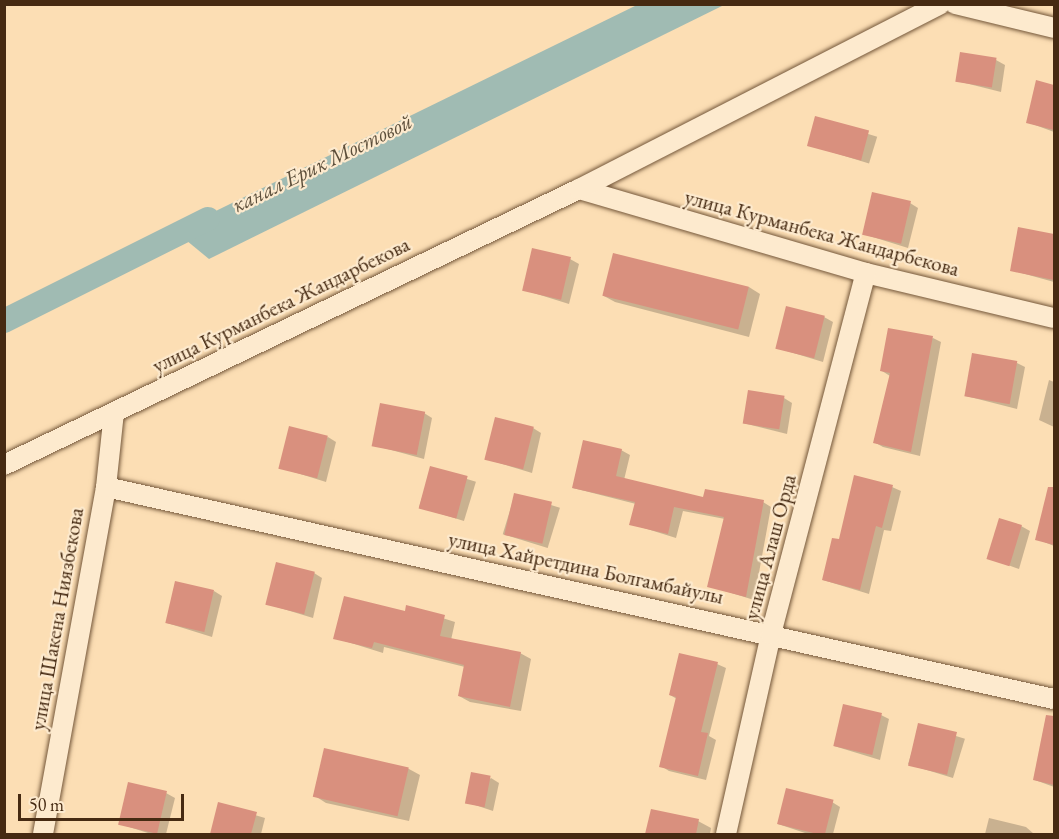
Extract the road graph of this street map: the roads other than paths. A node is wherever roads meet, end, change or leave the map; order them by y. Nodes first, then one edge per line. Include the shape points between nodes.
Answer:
1 (940, 4) edge
2 (955, 4) edge
3 (1054, 28) edge
4 (579, 189) junction
5 (866, 273) junction
6 (1054, 318) edge
7 (114, 412) junction
8 (4, 465) edge
9 (106, 487) junction
10 (771, 634) junction
11 (1054, 699) edge
12 (43, 834) edge
13 (726, 834) edge

1 - 4 street, улица Курманбека Жандарбекова
2 - 3 street
4 - 5 street, улица Курманбека Жандарбекова
4 - 7 street, улица Курманбека Жандарбекова
5 - 6 street, улица Курманбека Жандарбекова
5 - 10 street, улица Алаш Орда
7 - 8 street, улица Курманбека Жандарбекова
7 - 9 street, улица Шакена Ниязбекова
9 - 10 street, улица Хайретдина Болгамбайулы
9 - 12 street, улица Шакена Ниязбекова
10 - 11 street, улица Хайретдина Болгамбайулы
10 - 13 street, улица Алаш Орда

